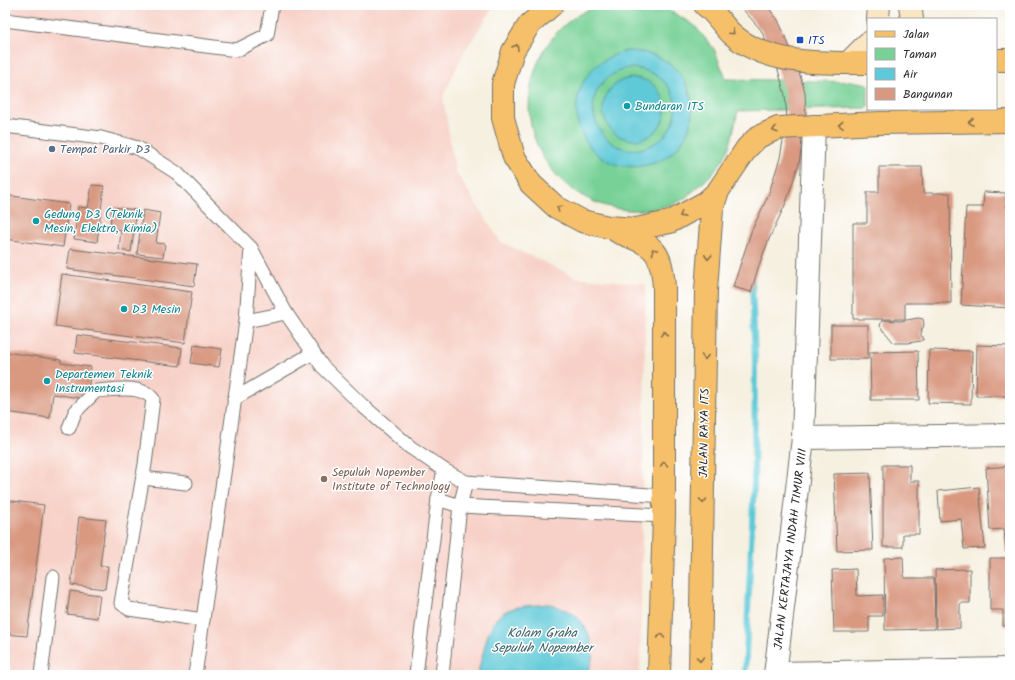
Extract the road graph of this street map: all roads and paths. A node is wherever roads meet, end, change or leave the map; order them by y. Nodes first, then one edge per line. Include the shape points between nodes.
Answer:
1 (272, 5) edge
2 (704, 5) edge
3 (879, 5) edge
4 (910, 5) edge
5 (545, 7) edge
6 (878, 18) edge
7 (912, 18) edge
8 (5, 20) edge
9 (867, 45) edge
10 (997, 60) edge
11 (1010, 60) edge
12 (858, 63) edge
13 (882, 116) edge
14 (932, 116) edge
15 (1010, 121) edge
16 (5, 126) edge
17 (814, 126) junction
18 (718, 191) junction
19 (608, 227) junction
20 (252, 248) junction
21 (286, 313) junction
22 (246, 321) junction
23 (313, 353) junction
24 (234, 399) junction
25 (69, 428) dead end
26 (1010, 435) edge
27 (803, 438) junction
28 (444, 470) junction
29 (143, 478) junction
30 (466, 482) junction
31 (186, 483) dead end
32 (438, 499) junction
33 (460, 506) junction
34 (664, 506) junction
35 (53, 577) dead end
36 (203, 620) junction
37 (1010, 669) edge
38 (775, 674) edge
39 (41, 675) edge
40 (195, 675) edge
41 (416, 675) edge
42 (442, 675) edge
43 (659, 675) edge
44 (700, 675) edge

1 - 8 lane via 267,35 238,50
2 -> 12 main road via 711,9 732,34 750,46 773,55 800,61
3 - 6 street
4 - 7 street
19 -> 5 main road via 582,220 556,207 531,184 514,157 503,118 503,84 513,51 529,25
9 - 12 street
10 - 11 main road
13 - 14 main road
13 -> 17 main road
15 -> 14 main road
16 - 20 lane via 101,138 138,148 177,173
17 -> 18 main road via 778,128 758,137 747,148
17 - 27 street
18 -> 19 main road via 706,202 670,222 636,229
18 -> 44 main road, JALAN RAYA ITS via 712,209 706,290
34 -> 19 main road via 663,268 658,254 648,244
20 - 21 lane
20 - 22 lane
21 - 22 lane
21 - 23 lane
22 - 24 lane
23 - 24 lane
23 - 28 lane via 322,366 362,405 410,446
24 - 36 lane
25 - 29 lane via 75,412 96,391 138,390 149,394 153,399
26 - 27 street, JALAN KERTAJAYA INDAH TIMUR VIII
27 - 38 street, JALAN KERTAJAYA INDAH TIMUR VIII
28 - 30 lane
28 - 32 lane
29 - 31 lane
29 - 36 lane via 121,603 129,609
30 - 33 lane
30 - 34 lane
32 - 33 lane
32 - 41 lane
33 - 34 lane
33 - 42 lane
43 -> 34 main road
35 - 39 lane
36 - 40 lane
37 - 38 street

